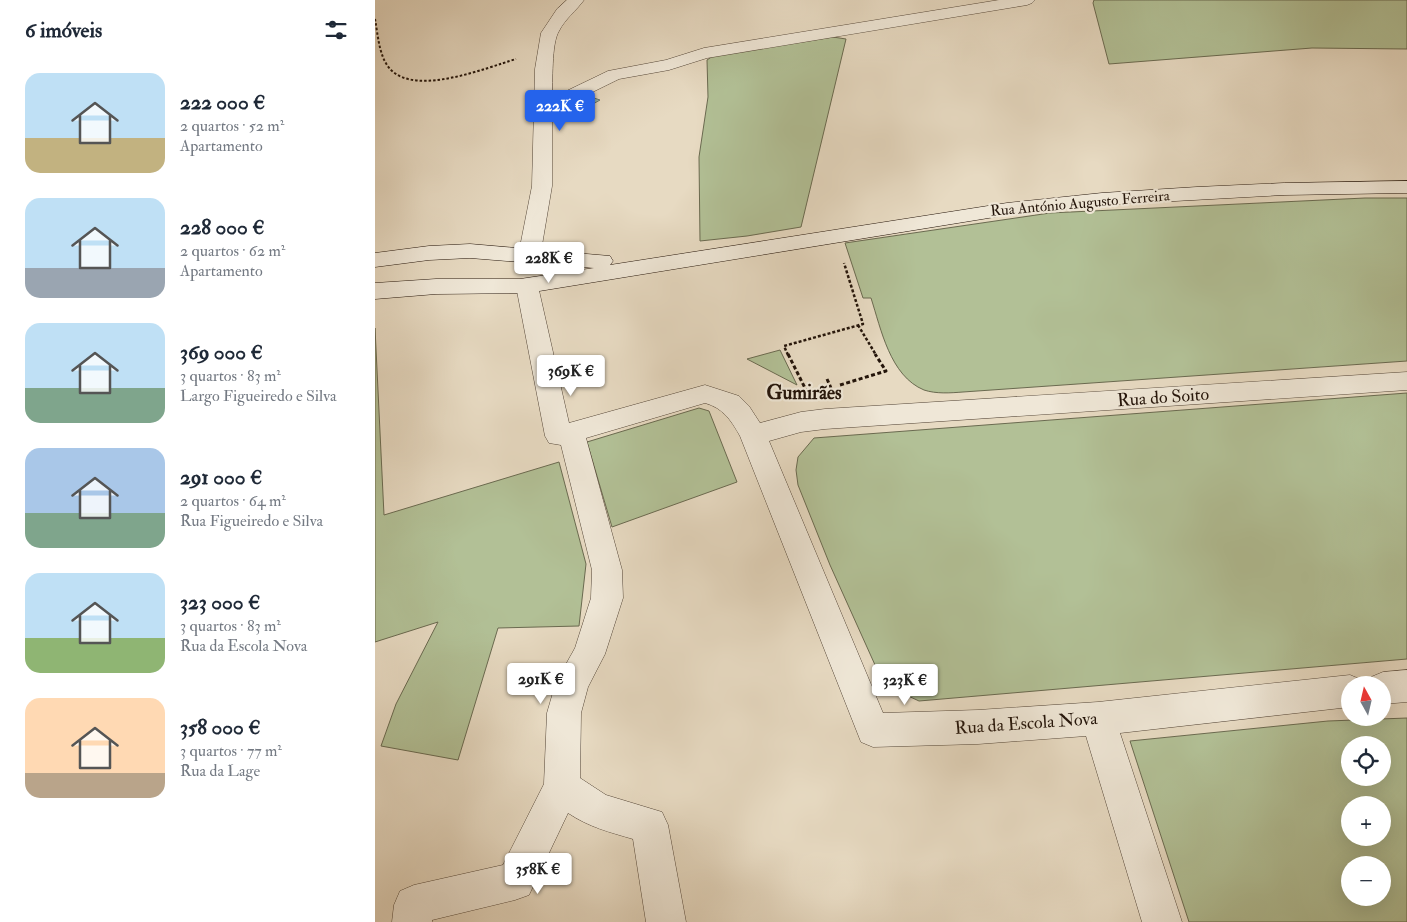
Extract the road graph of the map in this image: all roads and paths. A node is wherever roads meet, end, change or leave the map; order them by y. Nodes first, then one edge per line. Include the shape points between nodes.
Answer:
1 (576, 0) edge
2 (1027, 0) edge
3 (375, 19) edge
4 (546, 54) junction
5 (543, 110) junction
6 (1407, 187) edge
7 (835, 236) junction
8 (756, 249) junction
9 (529, 257) junction
10 (375, 260) edge
11 (517, 287) junction
12 (375, 291) edge
13 (858, 325) junction
14 (827, 379) dead end
15 (1407, 380) edge
16 (831, 388) junction
17 (824, 390) dead end
18 (808, 395) dead end
19 (571, 433) junction
20 (753, 435) junction
21 (1407, 686) edge
22 (1391, 687) edge
23 (1341, 692) edge
24 (1098, 719) junction
25 (561, 788) junction
26 (412, 922) edge
27 (667, 922) edge
28 (1162, 922) edge

1 - 4 street via 554,22
2 - 5 street via 704,52 669,66 614,75
3 - 4 path via 384,56 391,70 401,77 419,80 450,78
4 - 5 street
5 - 9 street via 542,186
6 - 7 street, Rua António Augusto Ferreira via 1284,189 1102,199 1007,209
7 - 8 street, Rua António Augusto Ferreira
7 - 13 path via 863,324
8 - 9 street, Rua António Augusto Ferreira via 583,262
8 - 11 street, Rua António Augusto Ferreira
9 - 10 street, Rua António Augusto Ferreira via 481,252
9 - 11 street via 536,265 536,271
11 - 12 street, Rua António Augusto Ferreira
11 - 19 street via 558,436
13 - 16 path via 886,371
13 - 18 path via 784,346
14 - 16 path
15 - 20 street, Rua do Soito via 825,418
16 - 17 path
19 - 20 street, Rua da Escola Nova via 705,394 724,398 738,410
19 - 25 street via 607,570 607,598 589,654 573,682 564,713
20 - 24 street, Rua da Escola Nova via 873,730
21 - 22 street
23 - 24 street, Rua da Escola Nova
24 - 28 street
25 - 26 street via 515,881 414,905
25 - 27 street via 597,811 649,826

